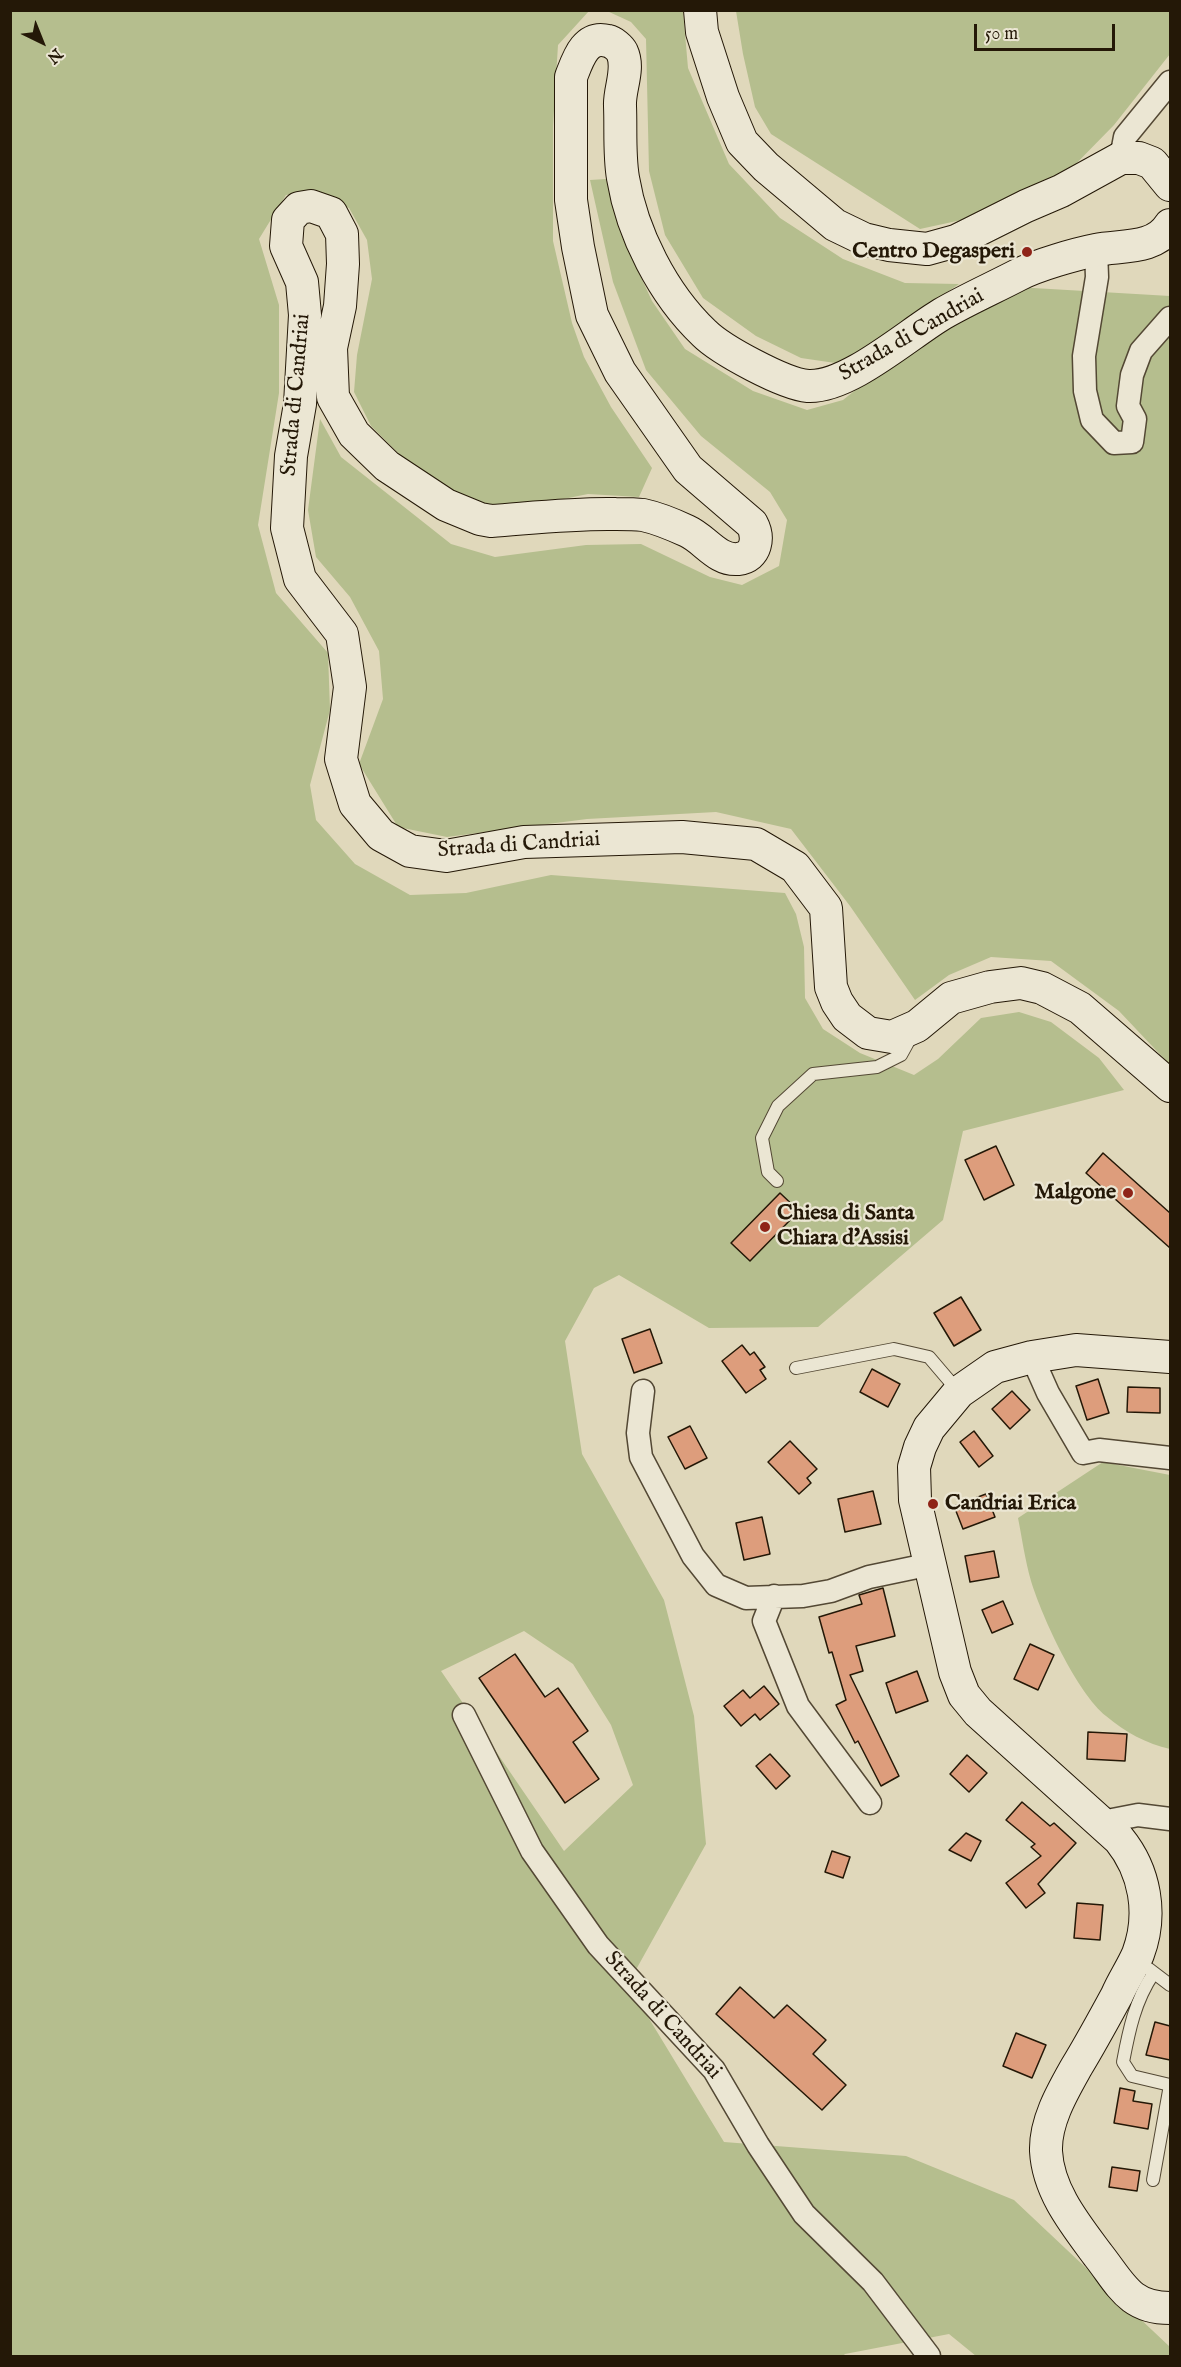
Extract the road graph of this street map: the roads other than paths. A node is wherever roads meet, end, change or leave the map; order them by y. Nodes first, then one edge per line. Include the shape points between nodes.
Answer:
1 (700, 10) edge
2 (1170, 82) edge
3 (1121, 158) junction
4 (1170, 185) edge
5 (1170, 225) edge
6 (1096, 250) junction
7 (1170, 318) edge
8 (917, 1026) junction
9 (1170, 1086) edge
10 (777, 1181) dead end
11 (1032, 1357) junction
12 (1170, 1357) edge
13 (796, 1368) dead end
14 (643, 1391) dead end
15 (959, 1392) junction
16 (1170, 1458) edge
17 (928, 1562) junction
18 (774, 1596) junction
19 (464, 1715) dead end
20 (870, 1803) dead end
21 (1170, 1819) edge
22 (1102, 1822) junction
23 (1145, 1964) junction
24 (1170, 1985) edge
25 (1153, 2180) dead end
26 (1170, 2308) edge
27 (929, 2356) edge

1 - 3 main road via 702,32 719,86 742,142 835,225 864,239 927,249 956,241
2 - 3 street via 1125,137
3 - 4 main road via 1139,158 1152,164
5 - 6 main road, Strada di Candriai via 1143,245
6 - 7 street via 1097,277 1084,356 1085,391 1092,420 1114,443 1132,442 1135,419 1128,406 1132,375 1141,351
6 - 8 main road, Strada di Candriai via 1024,272 942,314 869,363 831,383 806,386 770,373 726,351 703,333 660,276 637,233 622,177 622,52 612,42 598,39 588,44 571,77 572,200 592,315 620,372 688,469 752,524 758,536 749,555 728,559 689,531 643,515 598,513 480,519 446,505 387,466 354,434 333,397 331,348 340,306 342,234 331,213 311,206 299,208 288,220 286,246 302,282 305,315 287,528 300,579 342,634 350,687 341,759 355,804 381,835 410,851 446,856 524,842 682,837 756,844 795,867 826,908 831,987 847,1017 868,1033 892,1037
8 - 9 main road, Strada di Candriai via 951,998 1021,983 1042,988 1080,1008
8 - 10 lane via 902,1055 877,1067 813,1074 777,1106 762,1138 768,1172
11 - 12 main road via 1076,1350
11 - 15 main road via 995,1367
11 - 16 street via 1083,1453 1099,1450
13 - 15 lane via 894,1350 929,1357
14 - 18 street via 638,1433 641,1457 693,1556 716,1586 746,1598
15 - 17 main road via 929,1428 914,1467 915,1500
17 - 18 street via 831,1591
17 - 22 main road via 964,1695 978,1712
18 - 20 street via 764,1621 798,1706
19 - 27 street, Strada di Candriai via 532,1851 598,1945 714,2070 804,2214 873,2282
21 - 22 street via 1138,1815
22 - 23 main road via 1132,1855 1141,1878 1146,1904
23 - 24 lane
23 - 25 lane via 1142,1992 1123,2062 1132,2076 1170,2085
23 - 26 main road via 1059,2097 1046,2149 1050,2175 1060,2200 1117,2280 1133,2299 1155,2308

